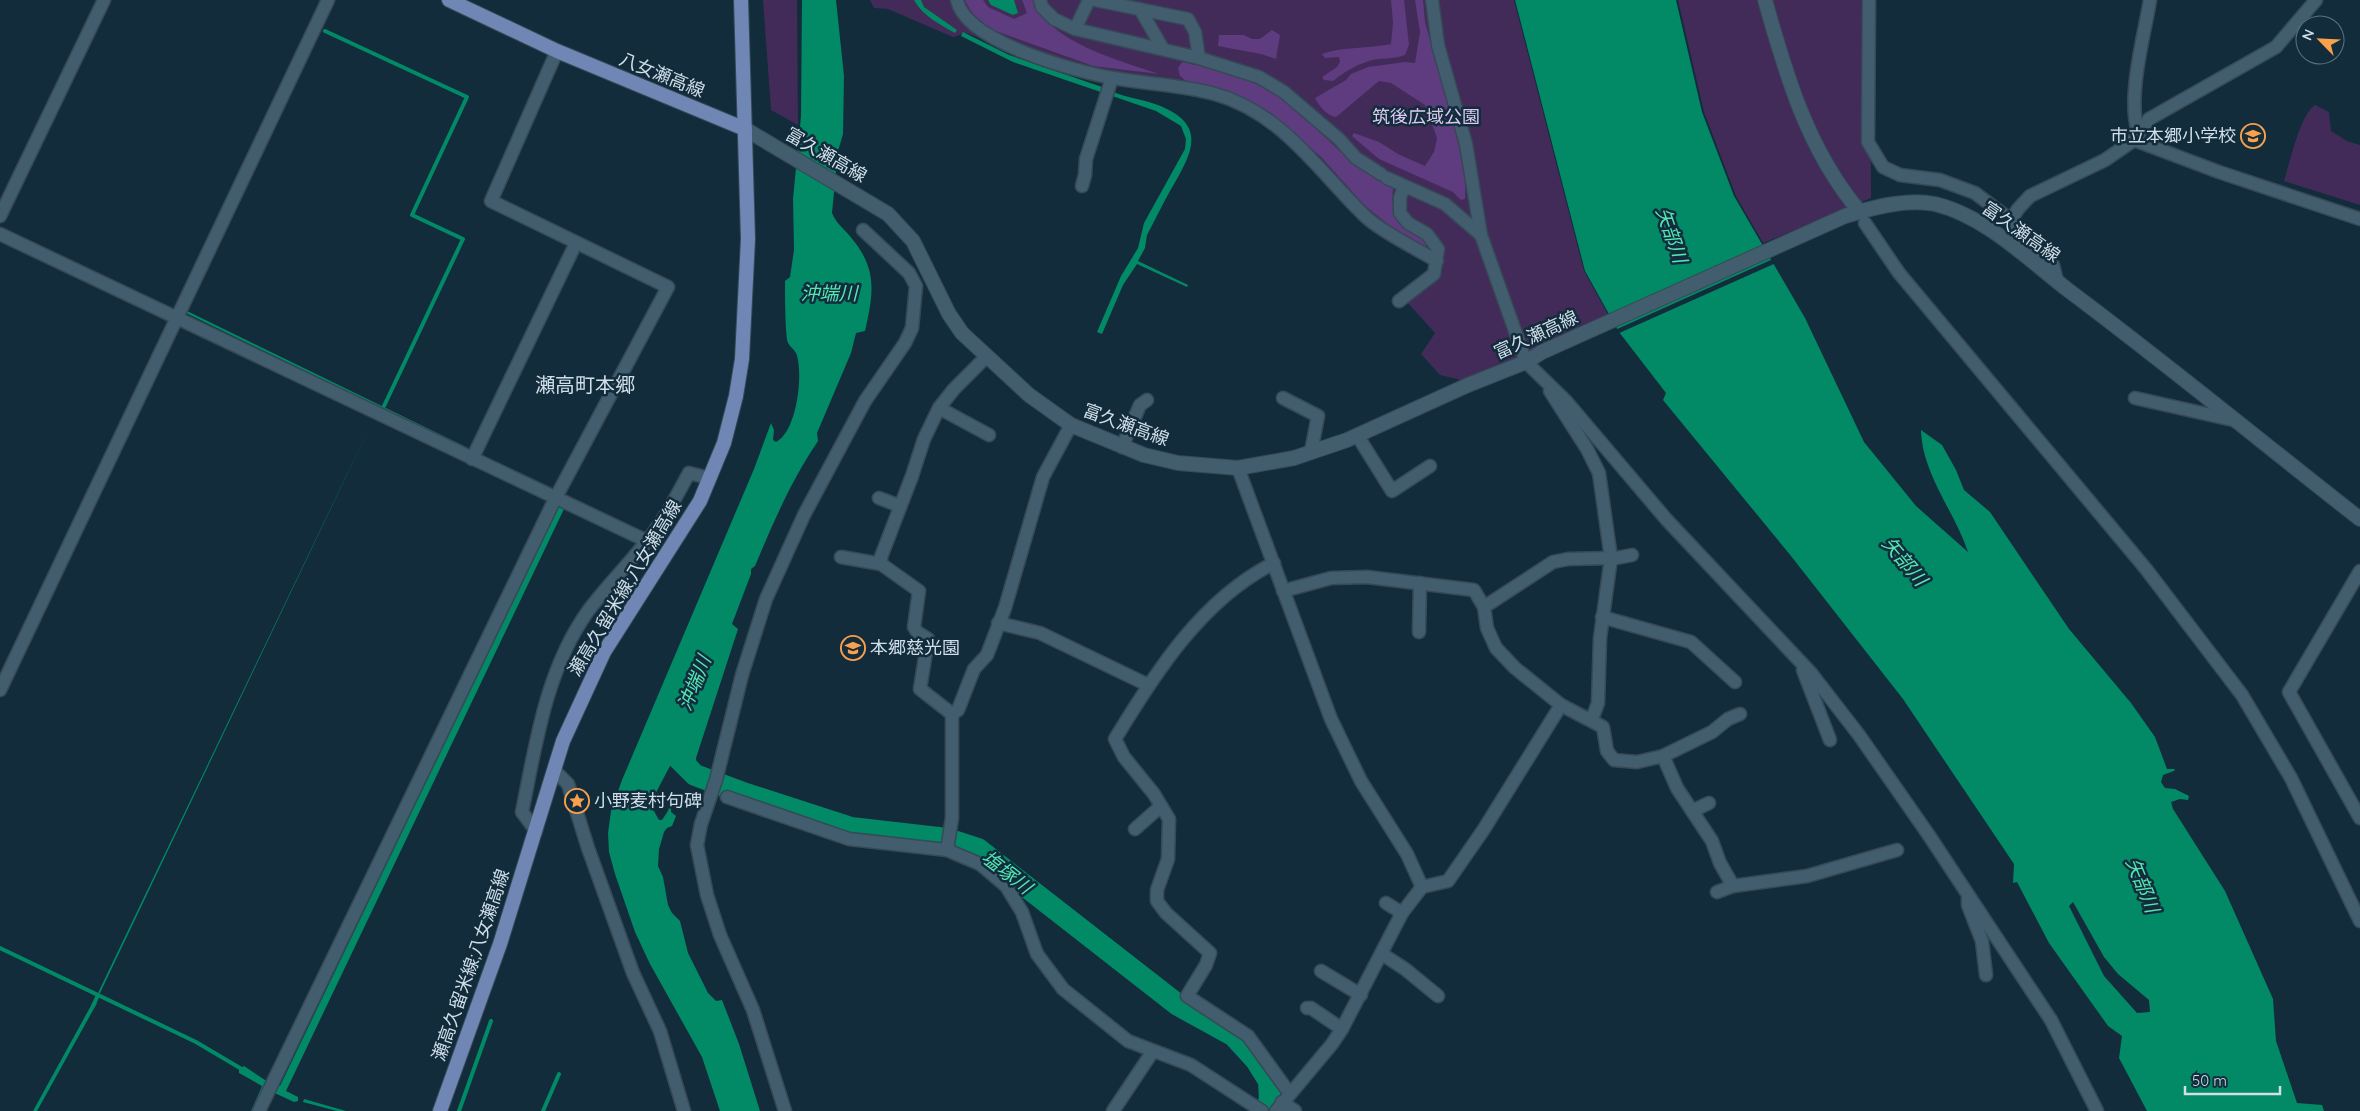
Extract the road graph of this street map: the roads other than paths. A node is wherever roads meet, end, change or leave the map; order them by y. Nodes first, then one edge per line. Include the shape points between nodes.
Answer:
1 (104, 0) edge
2 (328, 0) edge
3 (449, 0) edge
4 (740, 0) edge
5 (956, 0) edge
6 (1040, 0) edge
7 (1089, 0) edge
8 (1096, 0) edge
9 (1432, 0) edge
10 (1765, 0) edge
11 (1869, 0) edge
12 (2150, 0) edge
13 (2316, 0) edge
14 (1140, 9) junction
15 (1075, 29) junction
16 (1163, 49) junction
17 (557, 51) junction
18 (1199, 58) junction
19 (1112, 78) junction
20 (745, 129) junction
21 (2136, 136) junction
22 (1082, 186) dead end
23 (1404, 186) junction
24 (0, 216) edge
25 (1862, 218) junction
26 (2360, 219) edge
27 (2011, 220) junction
28 (863, 230) dead end
29 (0, 234) edge
30 (1480, 235) junction
31 (576, 243) junction
32 (1437, 261) junction
33 (927, 268) junction
34 (2057, 281) junction
35 (1399, 301) dead end
36 (915, 305) junction
37 (178, 319) junction
38 (987, 356) junction
39 (1526, 362) junction
40 (1544, 381) junction
41 (1283, 398) dead end
42 (2135, 398) dead end
43 (1147, 400) dead end
44 (939, 408) junction
45 (2233, 420) junction
46 (1071, 425) junction
47 (988, 435) dead end
48 (1357, 435) junction
49 (1122, 447) junction
50 (1311, 452) junction
51 (472, 459) junction
52 (1430, 466) dead end
53 (1238, 468) junction
54 (709, 478) junction
55 (555, 498) junction
56 (879, 498) dead end
57 (900, 506) junction
58 (2360, 519) edge
59 (647, 542) junction
60 (1632, 555) dead end
61 (841, 557) dead end
62 (1611, 558) junction
63 (881, 564) junction
64 (1274, 564) junction
65 (2360, 570) edge
66 (1420, 583) junction
67 (1283, 591) junction
68 (1484, 607) junction
69 (1602, 617) junction
70 (998, 623) junction
71 (1419, 632) dead end
72 (1802, 663) junction
73 (1735, 682) dead end
74 (1148, 685) junction
75 (0, 690) edge
76 (1561, 705) junction
77 (952, 714) junction
78 (1740, 714) dead end
79 (1592, 720) junction
80 (1830, 740) dead end
81 (1663, 756) junction
82 (554, 770) junction
83 (727, 797) dead end
84 (1709, 803) dead end
85 (1161, 806) junction
86 (1692, 811) junction
87 (2360, 818) edge
88 (1135, 828) dead end
89 (536, 831) junction
90 (947, 850) junction
91 (1897, 850) dead end
92 (1733, 886) junction
93 (1422, 887) junction
94 (1717, 892) dead end
95 (1968, 893) junction
96 (1386, 904) dead end
97 (1402, 913) junction
98 (2360, 921) edge
99 (1380, 949) junction
100 (1321, 971) dead end
101 (1986, 975) dead end
102 (1361, 994) junction
103 (1438, 996) dead end
104 (1307, 1008) dead end
105 (1342, 1029) junction
106 (1153, 1051) junction
107 (1282, 1102) edge
108 (259, 1111) edge
109 (440, 1111) edge
110 (684, 1111) edge
111 (785, 1111) edge
112 (1113, 1111) edge
113 (1262, 1111) edge
114 (1295, 1111) edge
115 (2097, 1111) edge

1 - 24 street
2 - 37 street
3 - 17 main road, 八女瀬高線
4 - 20 main road
5 - 19 street via 971,24 984,33 1055,63
6 - 15 street via 1042,7 1054,19
7 - 15 street
8 - 14 street
9 - 30 street via 1438,45 1466,144
10 - 25 main road via 1783,64 1804,120 1823,160
11 - 27 street via 1868,142 1883,167 1900,175 1940,180 1974,193
12 - 21 street via 2133,102
13 - 21 street via 2276,47 2149,118
14 - 16 street
14 - 18 street via 1188,19 1195,32
15 - 16 street
16 - 18 street
17 - 20 main road, 八女瀬高線
17 - 31 street via 491,201
18 - 23 street via 1259,77 1284,92 1339,139 1356,158
19 - 22 street via 1086,159
19 - 32 street via 1236,100 1302,147 1368,218
20 - 33 main road, 富久瀬高線 via 888,214 913,241
20 - 54 main road, 瀬高久留米線;八女瀬高線 via 748,239 742,359 724,443
21 - 26 street via 2219,172
21 - 27 street via 2105,160 2030,196
23 - 30 street via 1445,204
23 - 32 street via 1400,213 1408,223 1427,234 1438,249
25 - 34 main road, 富久瀬高線 via 1910,204 1933,204 1946,208 1983,225
25 - 39 main road, 富久瀬高線 via 1845,216
25 - 98 street via 1899,273 2146,569 2242,695 2295,786
27 - 34 street via 2053,265
28 - 36 street via 909,273 916,286
29 - 37 street
30 - 39 street
31 - 51 street
31 - 55 street via 668,288
32 - 35 street via 1434,274
33 - 36 street
33 - 38 main road, 富久瀬高線 via 948,314 962,333
34 - 45 main road, 富久瀬高線
36 - 111 street via 912,328 905,343 865,401 804,515 766,599 742,675 697,845 707,895 720,935 753,1010
37 - 51 street
37 - 75 street
38 - 44 street
38 - 46 main road, 富久瀬高線 via 1029,395
39 - 40 street
39 - 48 main road, 富久瀬高線
40 - 62 street via 1599,473
40 - 72 street via 1566,400 1666,519
41 - 50 street via 1318,416
42 - 45 street
43 - 49 street via 1140,405
44 - 47 street
44 - 57 street via 924,438
45 - 58 main road, 富久瀬高線
46 - 49 main road, 富久瀬高線
46 - 70 street via 1043,477 1006,608
48 - 50 main road, 富久瀬高線
48 - 52 street via 1392,491
49 - 53 main road, 富久瀬高線 via 1178,463
50 - 53 main road, 富久瀬高線
51 - 55 street
53 - 64 street
54 - 59 street via 689,474
54 - 82 main road, 瀬高久留米線;八女瀬高線 via 700,501 604,652 572,717
55 - 59 street
55 - 108 street
56 - 57 street
57 - 63 street
59 - 89 street via 588,612 560,661 543,708 522,812
60 - 62 street
61 - 63 street
62 - 68 street via 1553,562
62 - 69 street
63 - 77 street via 919,591 914,627 928,639 920,689
64 - 67 street
64 - 74 street via 1258,572 1210,610
65 - 87 street via 2289,692
66 - 67 street via 1367,577 1331,578
66 - 68 street via 1474,590
66 - 71 street
67 - 93 street via 1331,720 1361,781 1407,854
68 - 76 street via 1487,628 1496,648 1515,668
69 - 73 street via 1691,642
69 - 79 street via 1598,703
70 - 74 street via 1040,633
70 - 77 street via 987,655 974,669 958,710
72 - 80 street
72 - 95 street via 1859,735
74 - 85 street via 1115,739 1124,757
76 - 79 street
76 - 93 street via 1448,881
77 - 90 street via 952,818
78 - 81 street
79 - 81 street via 1603,727 1607,751 1614,760 1637,762
81 - 86 street via 1677,788
82 - 89 main road, 瀬高久留米線;八女瀬高線
82 - 110 street via 568,784 633,973 660,1031
83 - 90 street via 849,839
84 - 86 street
85 - 88 street
85 - 107 street via 1170,819 1168,860 1157,890 1157,901 1210,952 1187,996 1248,1036
86 - 92 street via 1712,841
89 - 109 main road, 瀬高久留米線;八女瀬高線 via 486,986
90 - 106 street via 980,864 1006,886 1022,912 1037,954 1063,989 1128,1042
91 - 92 street via 1807,876
92 - 94 street
93 - 97 street
95 - 101 street via 1968,904 1982,941
95 - 115 street via 2051,1020
96 - 97 street
97 - 99 street
99 - 102 street
99 - 103 street
100 - 102 street
102 - 105 street
104 - 105 street
105 - 107 street
106 - 112 street
106 - 113 street via 1191,1065
107 - 114 street

